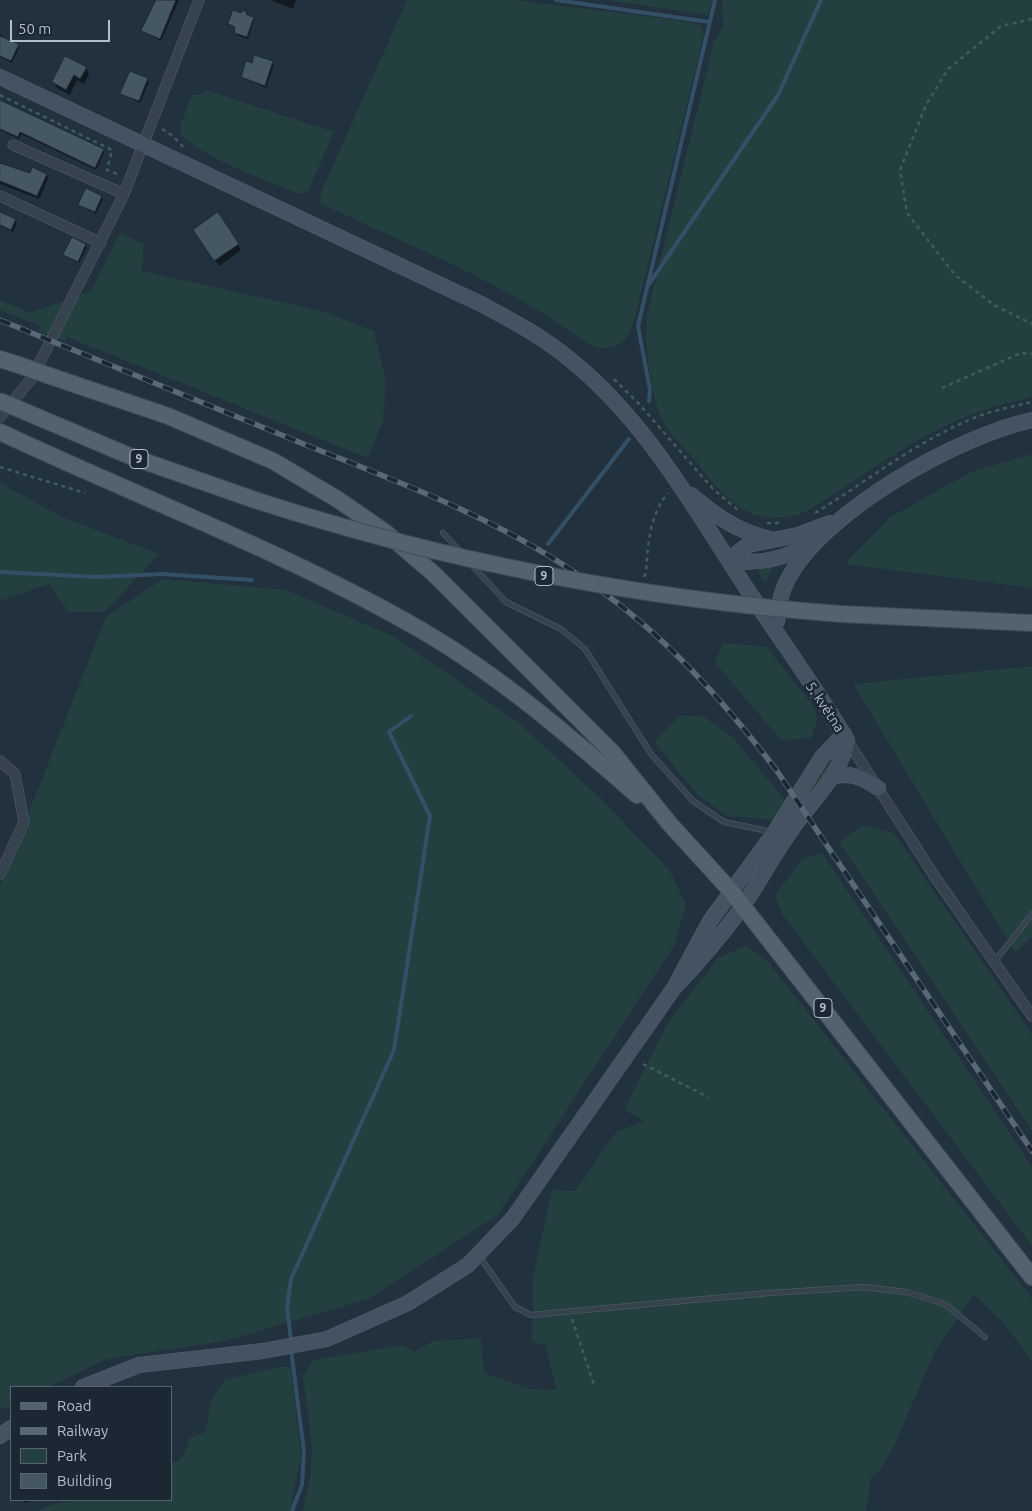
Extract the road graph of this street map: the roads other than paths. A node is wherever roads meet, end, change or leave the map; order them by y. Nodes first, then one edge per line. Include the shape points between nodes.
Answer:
1 (199, 0) edge
2 (0, 77) edge
3 (13, 145) dead end
4 (144, 146) junction
5 (124, 194) junction
6 (0, 196) edge
7 (101, 243) junction
8 (0, 359) edge
9 (0, 401) edge
10 (0, 417) edge
11 (1032, 420) edge
12 (3, 433) edge
13 (677, 482) junction
14 (841, 518) junction
15 (443, 533) dead end
16 (819, 539) junction
17 (777, 540) junction
18 (728, 560) junction
19 (1032, 623) edge
20 (777, 635) junction
21 (845, 737) junction
22 (0, 761) edge
23 (830, 778) junction
24 (878, 788) junction
25 (668, 823) junction
26 (774, 833) junction
27 (0, 874) edge
28 (731, 891) junction
29 (743, 906) junction
30 (1032, 914) edge
31 (995, 962) junction
32 (674, 988) junction
33 (1032, 1016) edge
34 (478, 1255) junction
35 (1032, 1277) edge
36 (985, 1337) dead end
37 (86, 1386) edge

1 - 4 street
2 - 4 street, 5. května
3 - 5 street
4 - 5 street
4 - 13 street, 5. května via 536,334 573,361 614,400
5 - 7 street
6 - 7 street
7 - 10 street via 32,378
8 - 25 main road, 9, bridge via 168,416 273,461 385,532 434,574 612,752
9 - 19 main road, 9, bridge via 132,457 255,500 352,531 518,571 675,598 841,614
11 - 14 street via 984,434 948,451
12 - 25 main road, 9 via 277,555 422,631 483,670 564,730
13 - 17 street via 728,524
13 - 18 street, 5. května
14 - 16 street
14 - 17 street via 810,532
15 - 26 lane via 506,602 561,629 585,649 650,754 693,801 724,822
16 - 18 street via 796,552 766,560 745,563
16 - 20 street via 794,568 782,591
17 - 18 street via 748,545
18 - 20 street, 5. května
20 - 21 street, 5. května
21 - 23 street via 845,754
21 - 24 street, 5. května
21 - 26 street via 822,757
22 - 27 street via 15,774 24,822
23 - 24 street via 850,775 865,779
23 - 29 street via 792,829
24 - 31 street, 5. května
25 - 28 main road, 9
26 - 28 street
28 - 29 main road, 9
28 - 32 street via 710,921
29 - 32 street
29 - 35 main road, 9
30 - 31 lane
31 - 33 street, 5. května
32 - 34 street via 513,1218
34 - 36 lane via 515,1307 531,1315 864,1287 906,1292 945,1304
34 - 37 street via 468,1265 408,1303 327,1339 263,1351 139,1365

